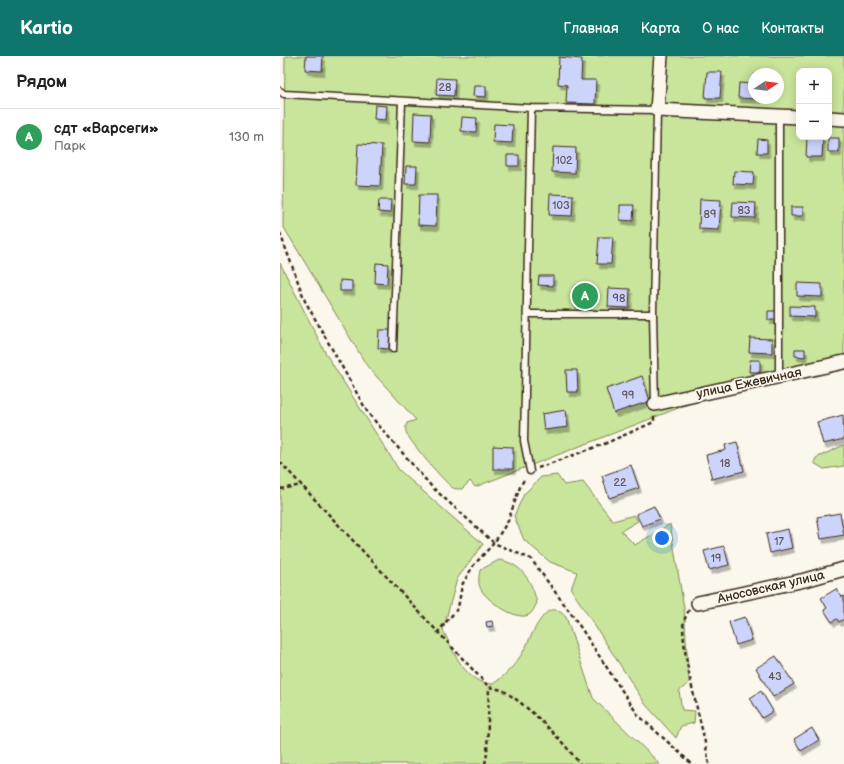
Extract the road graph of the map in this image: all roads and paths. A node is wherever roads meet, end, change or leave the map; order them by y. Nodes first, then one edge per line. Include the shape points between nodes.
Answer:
1 (661, 56) edge
2 (280, 91) edge
3 (402, 101) junction
4 (531, 108) junction
5 (657, 110) junction
6 (779, 116) junction
7 (796, 117) edge
8 (832, 118) edge
9 (844, 119) edge
10 (280, 233) edge
11 (527, 314) junction
12 (653, 314) junction
13 (393, 349) dead end
14 (844, 362) edge
15 (779, 377) junction
16 (655, 404) junction
17 (280, 462) edge
18 (530, 471) junction
19 (302, 485) junction
20 (280, 489) edge
21 (494, 543) junction
22 (844, 569) edge
23 (698, 603) joint
24 (437, 633) junction
25 (489, 687) junction
26 (485, 764) edge
27 (580, 764) edge
28 (692, 764) edge
29 (709, 764) edge

1 - 5 street
2 - 3 lane via 284,94
3 - 4 lane
3 - 13 lane
4 - 5 lane
4 - 11 lane
5 - 6 street
5 - 12 lane
6 - 7 street
6 - 15 lane
8 - 9 street
10 - 21 path via 305,301 368,412 432,487
11 - 12 lane
11 - 18 lane via 524,441
12 - 16 lane
14 - 15 street, улица Ежевичная
15 - 16 street, улица Ежевичная
16 - 18 path via 654,422 604,444
17 - 19 path
18 - 21 path via 520,487 508,521
19 - 20 path
19 - 24 path
21 - 24 path via 473,566 462,585 458,608
21 - 28 path via 531,559 575,619 638,715
22 - 23 street, Аносовская улица
23 - 29 path via 688,611 683,626 689,671
24 - 25 path
25 - 26 path
25 - 27 path via 502,690 530,712 570,750

